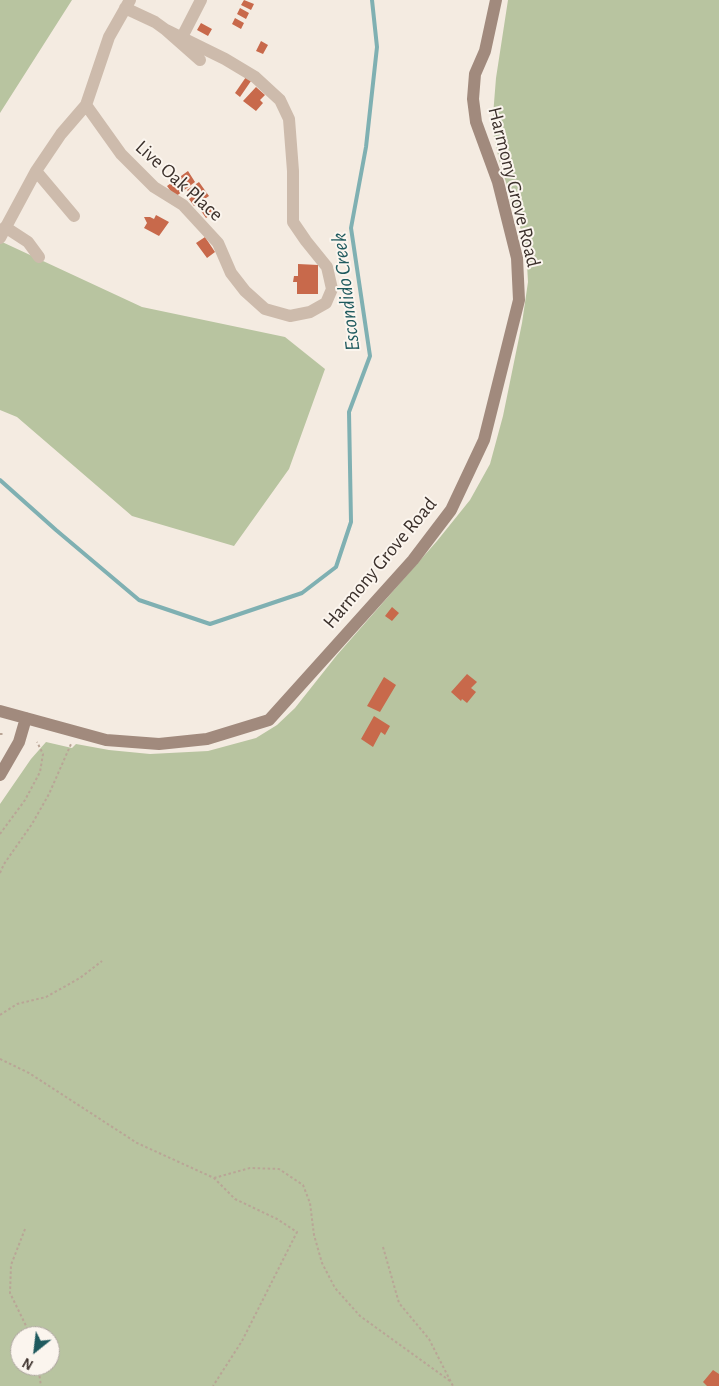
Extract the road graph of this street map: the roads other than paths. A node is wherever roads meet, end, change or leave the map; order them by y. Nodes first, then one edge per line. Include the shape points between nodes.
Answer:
1 (201, 0) edge
2 (496, 0) edge
3 (127, 4) edge
4 (166, 30) junction
5 (182, 37) junction
6 (200, 60) dead end
7 (86, 105) junction
8 (36, 171) junction
9 (74, 216) dead end
10 (2, 232) edge
11 (39, 257) dead end
12 (0, 710) edge
13 (26, 718) junction
14 (0, 775) edge

1 - 5 street
2 - 13 main road, Harmony Grove Road via 484,52 475,74 473,99 476,122 498,182 517,258 519,300 484,440 451,510 413,560 268,720 207,739 159,744 106,740
3 - 4 street
3 - 7 street via 109,37
4 - 5 street, Live Oak Place
4 - 6 street
5 - 7 street, Live Oak Place via 256,77 280,100 289,119 293,222 327,267 332,289 326,303 310,312 290,316 265,309 231,273 218,243 183,206 154,187 121,154
7 - 8 street
8 - 9 street
8 - 10 street
10 - 11 street via 28,242
12 - 13 main road, Harmony Grove Road
13 - 14 main road via 19,742

